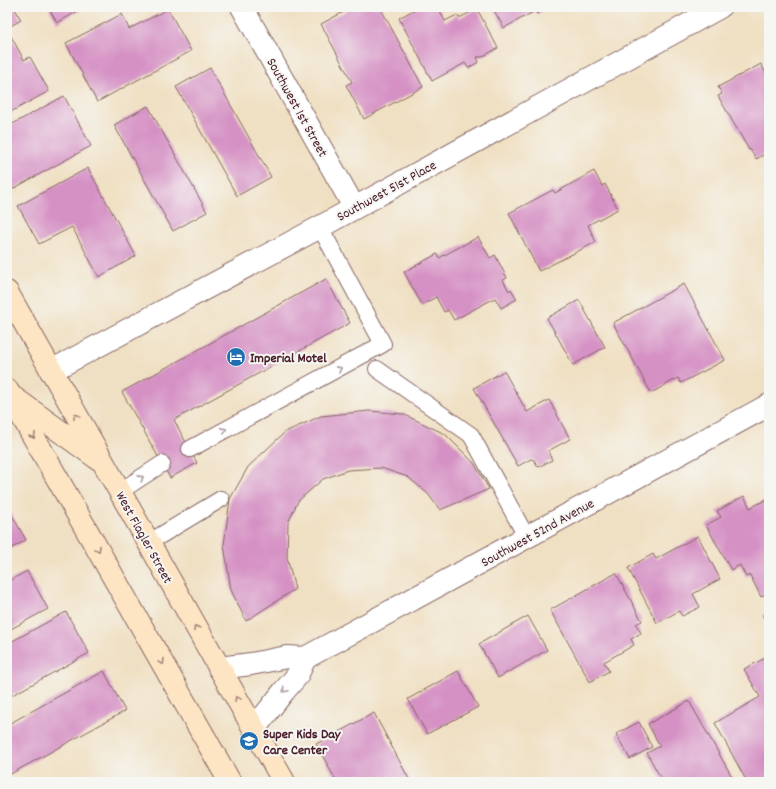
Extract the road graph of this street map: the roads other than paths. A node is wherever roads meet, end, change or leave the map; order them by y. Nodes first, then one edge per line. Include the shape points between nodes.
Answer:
1 (242, 7) edge
2 (720, 7) edge
3 (354, 207) junction
4 (320, 226) junction
5 (7, 292) edge
6 (377, 369) dead end
7 (51, 371) junction
8 (8, 394) edge
9 (769, 405) edge
10 (190, 449) dead end
11 (102, 462) junction
12 (162, 464) dead end
13 (120, 492) junction
14 (221, 499) dead end
15 (527, 538) junction
16 (148, 543) junction
17 (305, 658) junction
18 (219, 668) junction
19 (254, 730) junction
20 (230, 782) edge
21 (284, 782) edge

1 - 3 street, Southwest 1st Street
2 - 3 street, Southwest 51st Place
3 - 4 street, Southwest 51st Place
4 - 7 street, Southwest 51st Place
10 -> 4 lane via 383,344
5 - 7 main road, West Flagler Street
6 - 15 lane via 471,435
11 -> 7 main road, West Flagler Street
8 - 11 main road
8 -> 20 main road
9 - 15 street, Southwest 52nd Avenue
11 - 13 main road, West Flagler Street
13 -> 12 lane
13 - 16 main road, West Flagler Street
14 - 16 lane
15 - 17 street, Southwest 52nd Avenue
18 -> 16 main road, West Flagler Street
17 - 18 street via 287,657
17 -> 19 street via 297,676
19 -> 18 main road, West Flagler Street
19 - 21 main road, West Flagler Street

